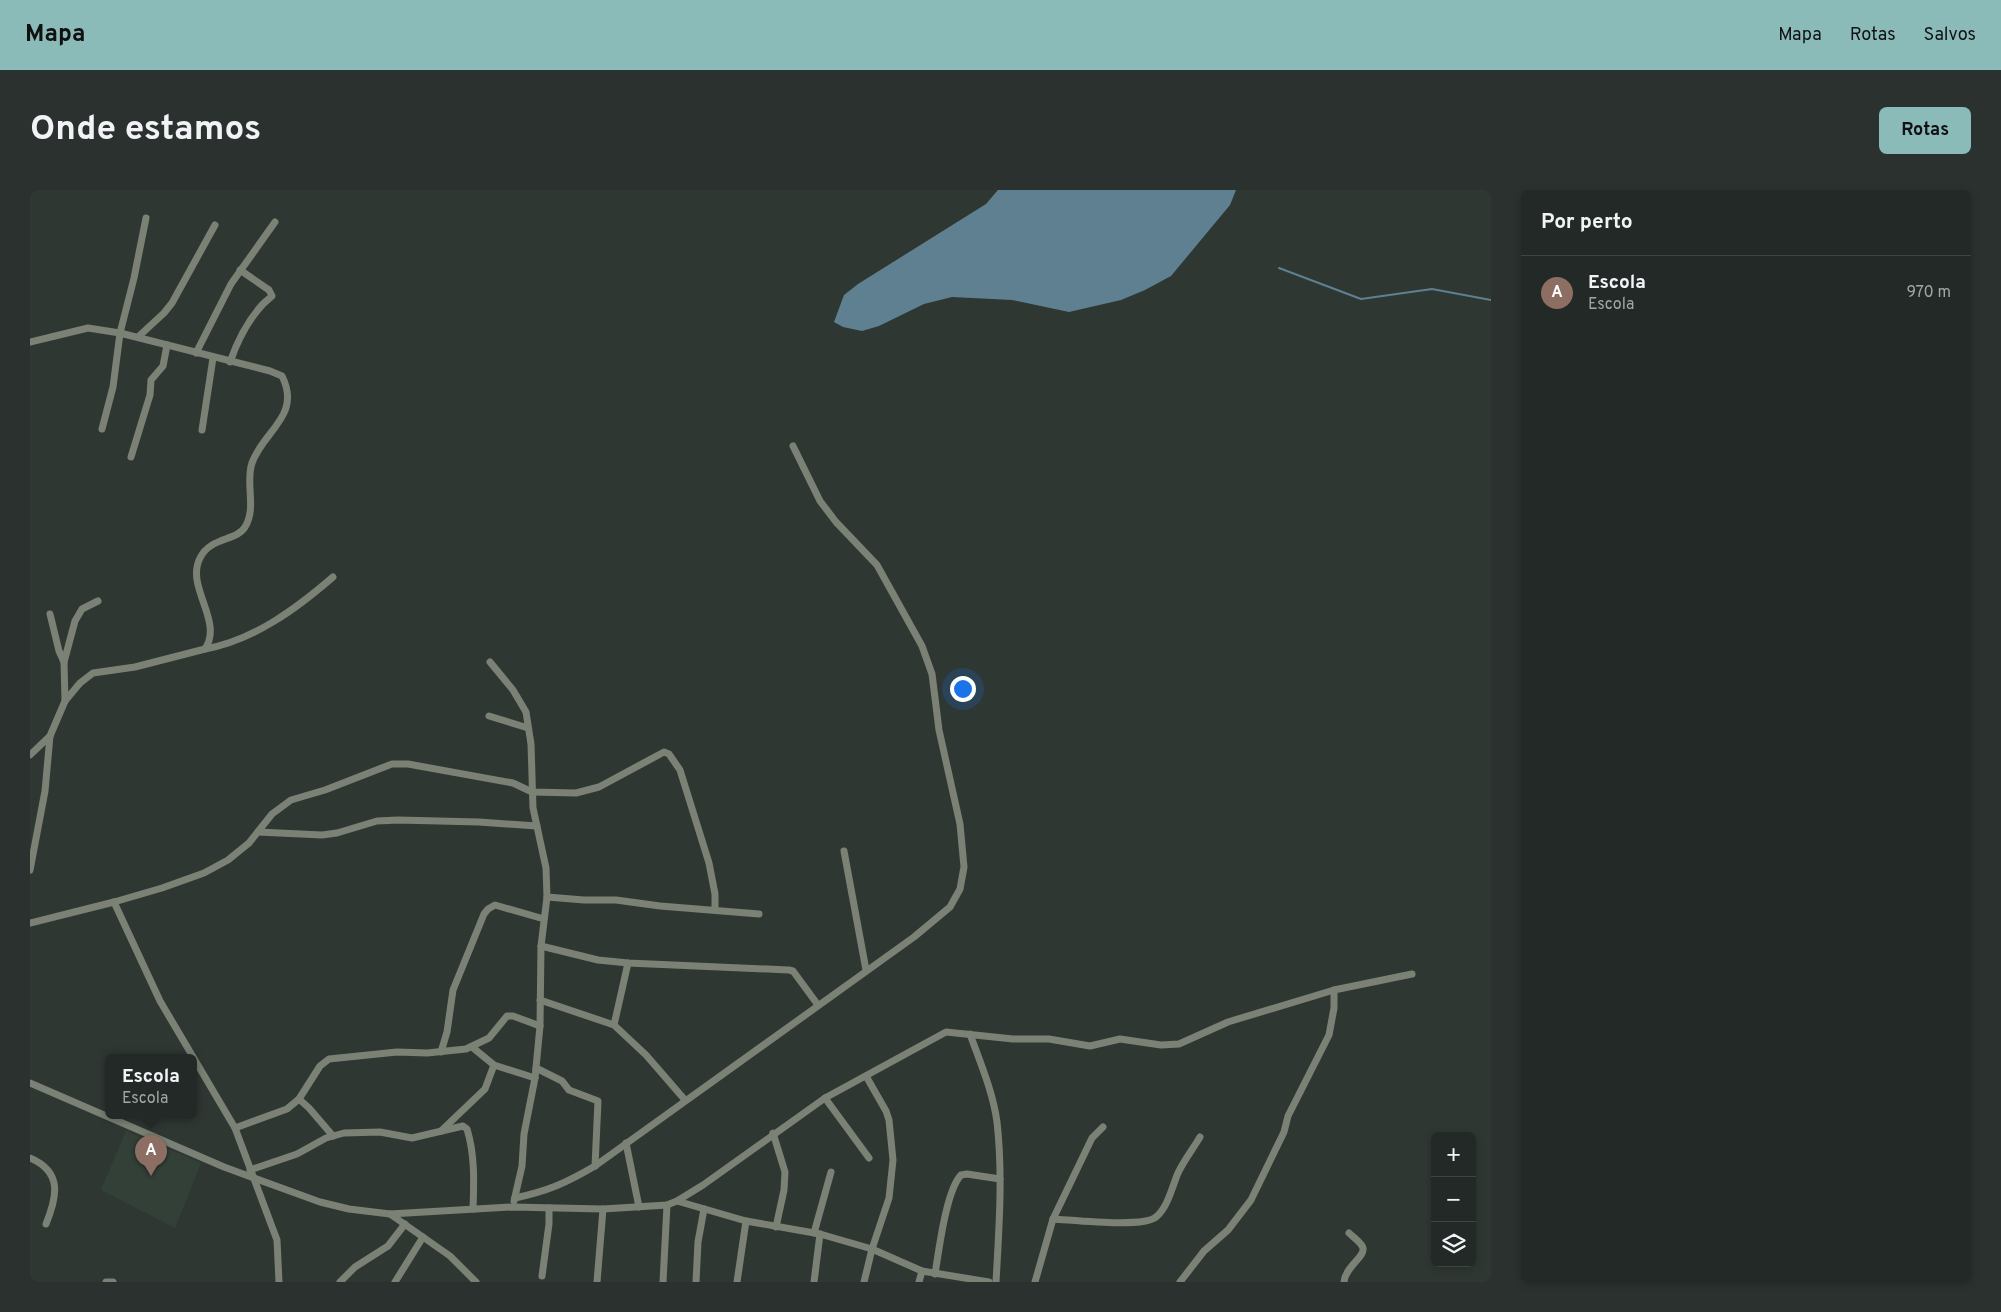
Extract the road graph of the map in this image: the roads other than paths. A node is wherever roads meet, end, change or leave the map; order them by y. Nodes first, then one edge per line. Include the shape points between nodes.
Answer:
1 (146, 218) dead end
2 (275, 222) dead end
3 (215, 225) dead end
4 (240, 270) junction
5 (120, 333) junction
6 (138, 337) junction
7 (30, 342) edge
8 (167, 345) junction
9 (196, 353) junction
10 (213, 358) junction
11 (230, 362) junction
12 (102, 429) dead end
13 (202, 430) dead end
14 (793, 446) dead end
15 (131, 457) dead end
16 (333, 577) dead end
17 (98, 601) dead end
18 (50, 614) dead end
19 (205, 649) junction
20 (64, 662) junction
21 (490, 662) dead end
22 (65, 701) junction
23 (489, 716) dead end
24 (528, 728) junction
25 (50, 736) junction
26 (30, 755) edge
27 (532, 792) junction
28 (537, 826) junction
29 (258, 832) junction
30 (844, 851) dead end
31 (30, 870) edge
32 (547, 897) junction
33 (114, 902) junction
34 (715, 910) junction
35 (759, 914) dead end
36 (544, 919) junction
37 (30, 923) edge
38 (541, 946) junction
39 (628, 963) junction
40 (866, 970) junction
41 (1412, 974) dead end
42 (1334, 990) junction
43 (540, 1000) junction
44 (818, 1005) junction
45 (614, 1025) junction
46 (540, 1026) junction
47 (970, 1034) junction
48 (472, 1047) junction
49 (441, 1052) junction
50 (191, 1054) edge
51 (197, 1064) edge
52 (494, 1065) junction
53 (536, 1068) junction
54 (866, 1076) junction
55 (535, 1078) junction
56 (30, 1083) edge
57 (825, 1098) junction
58 (298, 1099) junction
59 (686, 1100) junction
60 (105, 1116) edge
61 (111, 1119) edge
62 (1103, 1127) dead end
63 (235, 1128) junction
64 (441, 1131) junction
65 (773, 1133) junction
66 (333, 1136) junction
67 (1200, 1137) dead end
68 (626, 1143) junction
69 (30, 1158) edge
70 (869, 1158) dead end
71 (595, 1166) junction
72 (250, 1170) junction
73 (831, 1172) dead end
74 (254, 1178) junction
75 (1000, 1179) junction
76 (515, 1198) junction
77 (677, 1201) junction
78 (667, 1204) junction
79 (512, 1207) junction
80 (639, 1207) junction
81 (549, 1208) junction
82 (472, 1209) junction
83 (603, 1209) junction
84 (704, 1210) junction
85 (390, 1214) junction
86 (1053, 1219) junction
87 (746, 1221) junction
88 (46, 1224) dead end
89 (405, 1224) junction
90 (776, 1227) junction
91 (1349, 1233) dead end
92 (817, 1234) junction
93 (423, 1238) junction
94 (872, 1249) junction
95 (922, 1271) junction
96 (935, 1274) junction
97 (542, 1276) dead end
98 (971, 1281) edge
99 (106, 1282) edge
100 (113, 1282) edge
101 (279, 1282) edge
102 (340, 1282) edge
103 (395, 1282) edge
104 (476, 1282) edge
105 (597, 1282) edge
106 (663, 1282) edge
107 (696, 1282) edge
108 (737, 1282) edge
109 (814, 1282) edge
110 (864, 1282) edge
111 (919, 1282) edge
112 (989, 1282) edge
113 (996, 1282) edge
114 (1035, 1282) edge
115 (1180, 1282) edge
116 (1344, 1282) edge

1 - 5 street
2 - 4 street
3 - 6 street via 172,303
4 - 9 street
4 - 11 street via 269,290 272,296 262,305 237,343
5 - 6 street
5 - 7 street via 83,329
5 - 12 street
6 - 8 street
8 - 9 street
8 - 15 street via 163,366 151,380 150,395
9 - 10 street
10 - 11 street
10 - 13 street
11 - 19 street via 282,376 288,399 279,424 251,465 251,499 246,526 213,544 199,560 200,592 211,632
14 - 40 street via 820,501 877,565 922,646 932,674 960,824 964,867 960,889 950,907
16 - 19 street via 307,600 260,629 242,639
17 - 20 street via 82,609 75,621
18 - 20 street
19 - 22 street via 93,673
20 - 22 street
21 - 24 street via 522,705
22 - 25 street
23 - 24 street
24 - 27 street
25 - 26 street
25 - 31 street via 45,791
27 - 28 street
27 - 29 street via 513,783 392,764 291,800 272,814
27 - 34 street via 576,793 599,787 666,752 680,770 709,863
28 - 29 street via 398,820 377,821 322,835
28 - 32 street via 546,868
29 - 33 street via 228,860 204,873
30 - 40 street
32 - 34 street
32 - 36 street
33 - 37 street
33 - 50 street via 160,1001
34 - 35 street
36 - 38 street
36 - 49 street via 495,905 484,914 453,990
38 - 39 street via 598,960
38 - 43 street
39 - 44 street via 789,970
39 - 45 street
40 - 44 street
41 - 42 street
42 - 47 street via 1228,1022 1179,1044 1161,1045 1120,1039 1090,1046 1049,1039
42 - 115 street via 1329,1035 1251,1200
43 - 45 street
43 - 46 street
44 - 59 street
45 - 59 street
46 - 48 street via 507,1016 490,1038
46 - 53 street
47 - 54 street via 942,1033
47 - 75 street via 997,1120
48 - 49 street
48 - 52 street
49 - 58 street via 397,1052 329,1059 320,1066
51 - 63 street
52 - 55 street
52 - 64 street via 485,1089
53 - 55 street
53 - 71 street via 562,1081 569,1090 598,1101
54 - 57 street
54 - 94 street via 889,1120 892,1160 889,1198
55 - 76 street
56 - 60 street
57 - 65 street
57 - 70 street
58 - 63 street via 287,1109
58 - 66 street
59 - 68 street
61 - 74 street
62 - 86 street via 1092,1138
63 - 72 street
64 - 66 street via 412,1138 380,1132
64 - 82 street via 463,1126 467,1129 474,1168
65 - 77 street
65 - 90 street via 785,1172
66 - 72 street via 297,1154
67 - 86 street via 1179,1171 1168,1198 1150,1221
68 - 71 street
68 - 80 street
69 - 88 street via 44,1165 56,1190
71 - 76 street via 545,1191
72 - 74 street
73 - 92 street
74 - 85 street via 320,1202
74 - 101 street via 277,1240
75 - 96 street via 966,1174 957,1179
75 - 113 street
76 - 79 street
77 - 78 street
77 - 84 street
78 - 80 street
78 - 106 street
79 - 81 street
79 - 82 street
80 - 83 street
81 - 83 street
81 - 97 street
82 - 85 street
83 - 105 street
84 - 87 street
84 - 107 street
85 - 89 street
86 - 114 street
87 - 90 street
87 - 108 street
89 - 93 street
89 - 102 street via 388,1246 355,1267
90 - 92 street
91 - 116 street via 1363,1250 1345,1273
92 - 94 street
92 - 109 street
93 - 103 street
93 - 104 street via 450,1256
94 - 95 street
94 - 110 street
95 - 96 street
95 - 111 street
96 - 98 street
98 - 112 street
99 - 100 street

